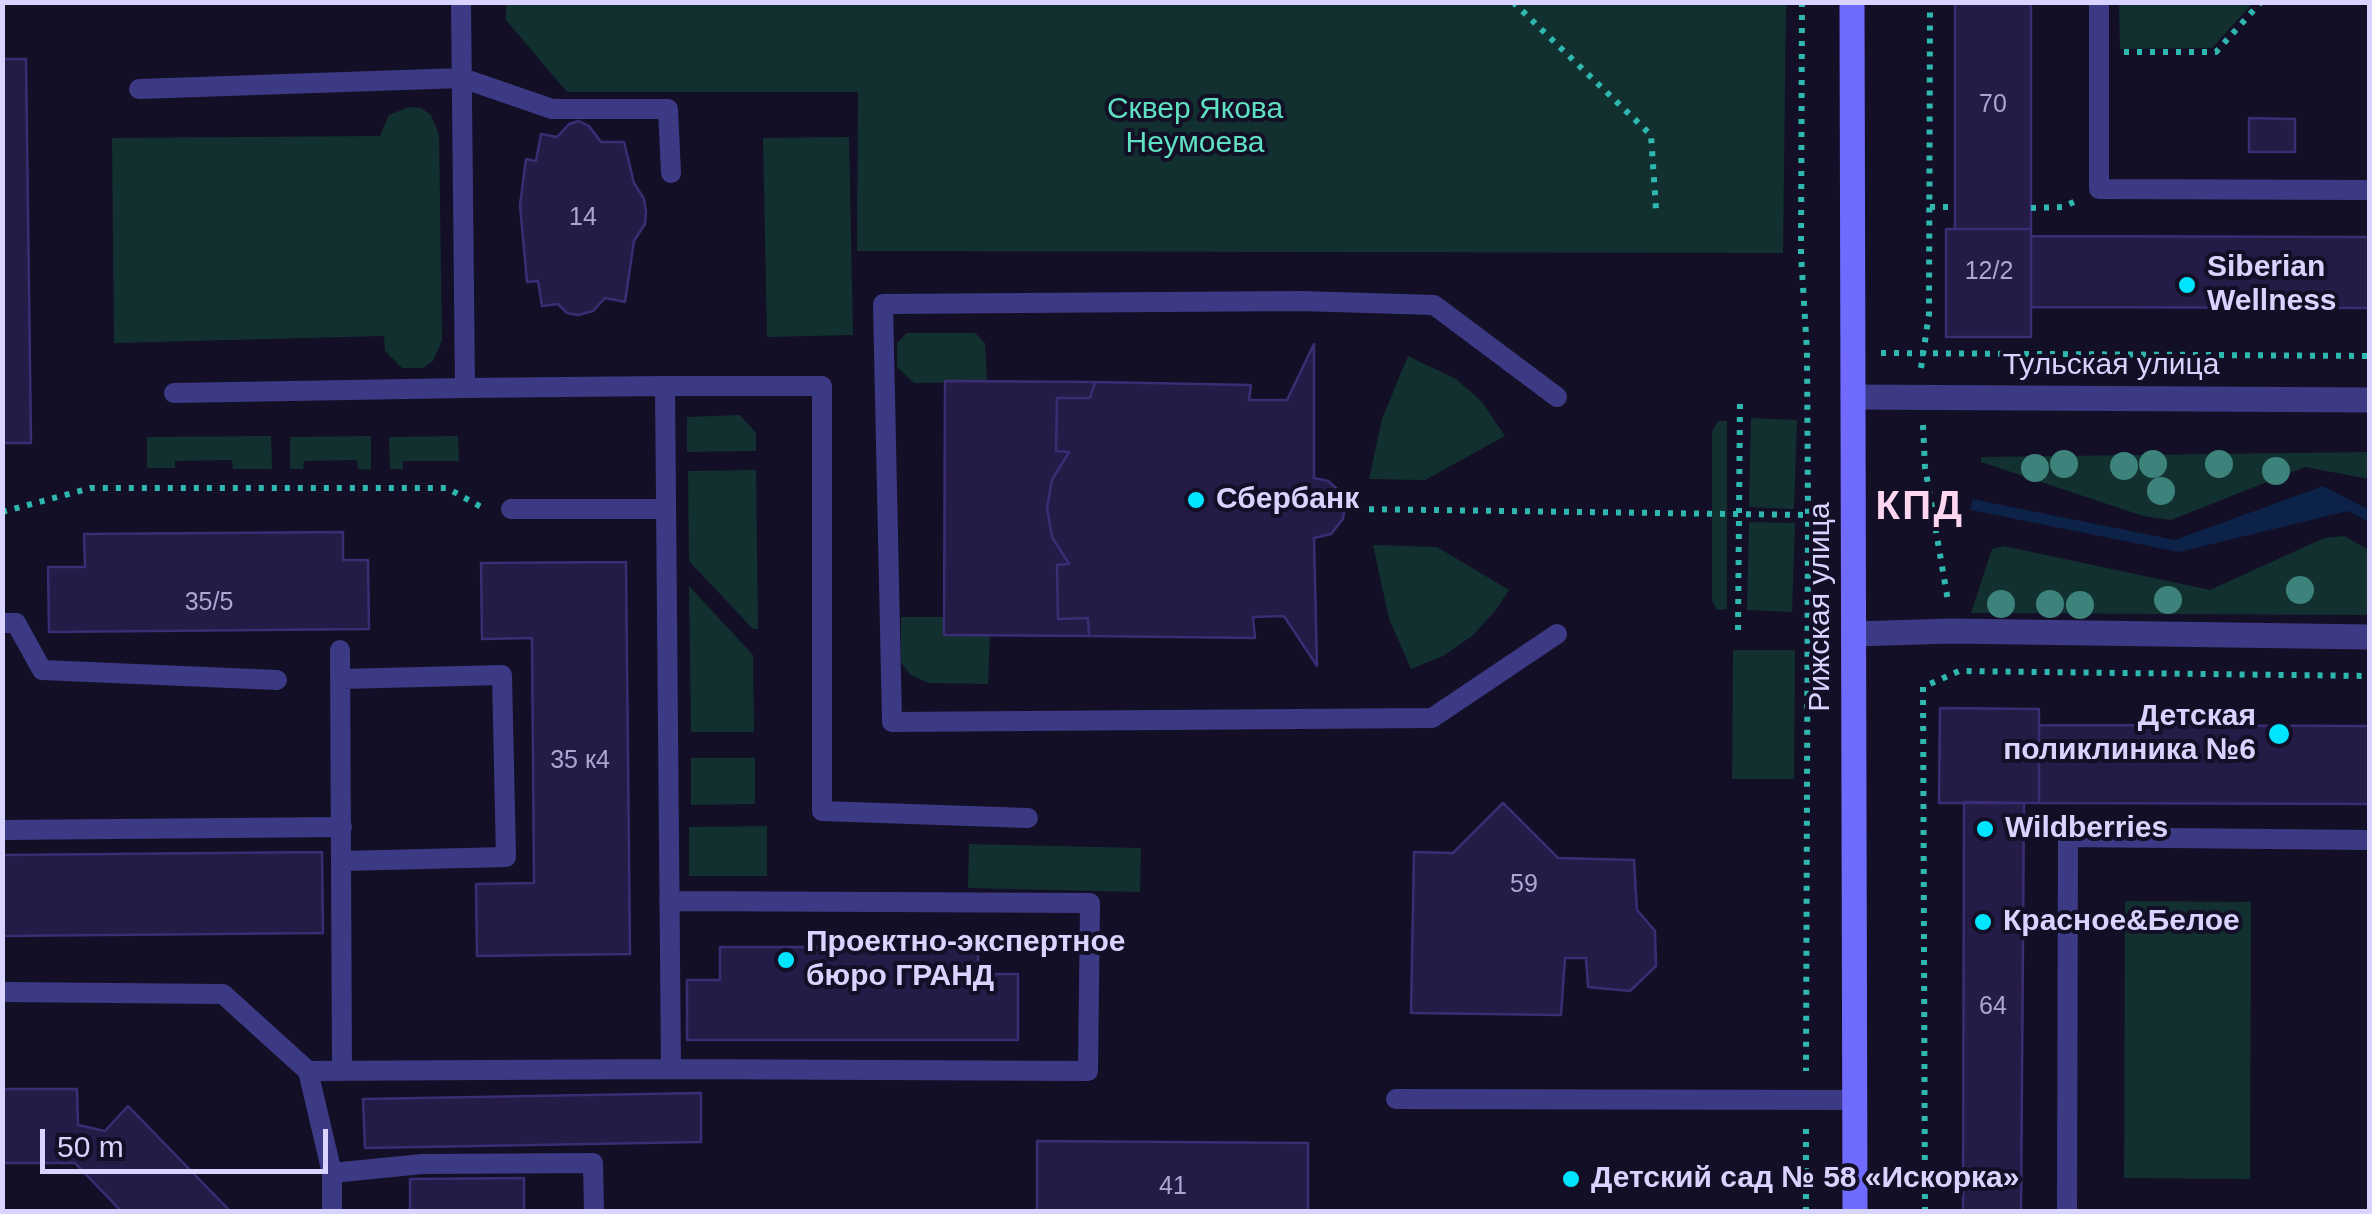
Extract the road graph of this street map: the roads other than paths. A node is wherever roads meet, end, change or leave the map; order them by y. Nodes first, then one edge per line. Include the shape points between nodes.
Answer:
1 (461, 2) edge
2 (1852, 2) edge
3 (2099, 2) edge
4 (462, 78) junction
5 (140, 88) dead end
6 (671, 173) dead end
7 (2370, 190) edge
8 (665, 386) junction
9 (465, 388) junction
10 (174, 393) dead end
11 (1556, 397) dead end
12 (1853, 397) junction
13 (2370, 400) edge
14 (511, 510) road end
15 (666, 510) junction
16 (2, 624) edge
17 (1557, 634) dead end
18 (1854, 634) junction
19 (2370, 638) edge
20 (340, 650) dead end
21 (341, 679) junction
22 (277, 680) dead end
23 (1028, 818) dead end
24 (342, 827) junction
25 (2, 830) edge
26 (2370, 840) edge
27 (342, 861) junction
28 (670, 901) junction
29 (2, 992) edge
30 (308, 1070) junction
31 (671, 1070) junction
32 (342, 1071) junction
33 (1396, 1099) dead end
34 (1855, 1100) junction
35 (332, 1174) junction
36 (332, 1212) edge
37 (594, 1212) edge
38 (1855, 1212) edge
39 (2067, 1212) edge

1 - 4 lane
2 - 12 street, Рижская улица
3 - 7 lane via 2099,189
4 - 5 lane
4 - 6 lane via 552,109 668,109
4 - 9 lane
8 - 9 lane
8 - 15 lane
8 - 23 lane via 822,386 822,811
9 - 10 lane
11 - 17 lane via 1434,306 884,304 892,722 1432,718
12 - 13 street, Тульская улица
12 - 18 street, Рижская улица
14 - 15 lane
15 - 28 lane
16 - 22 lane via 16,623 42,670
18 - 19 street
18 - 34 street, Рижская улица
20 - 21 lane
21 - 24 lane
21 - 27 lane via 502,675 506,857
24 - 25 lane
24 - 27 lane
26 - 39 lane via 2068,837
27 - 32 lane
28 - 31 lane
28 - 31 lane via 1090,903 1088,1071
29 - 30 lane via 222,994
30 - 32 lane
30 - 35 lane
31 - 32 lane
33 - 34 lane
34 - 38 street, Рижская улица
35 - 36 lane
35 - 37 lane via 422,1164 593,1162

